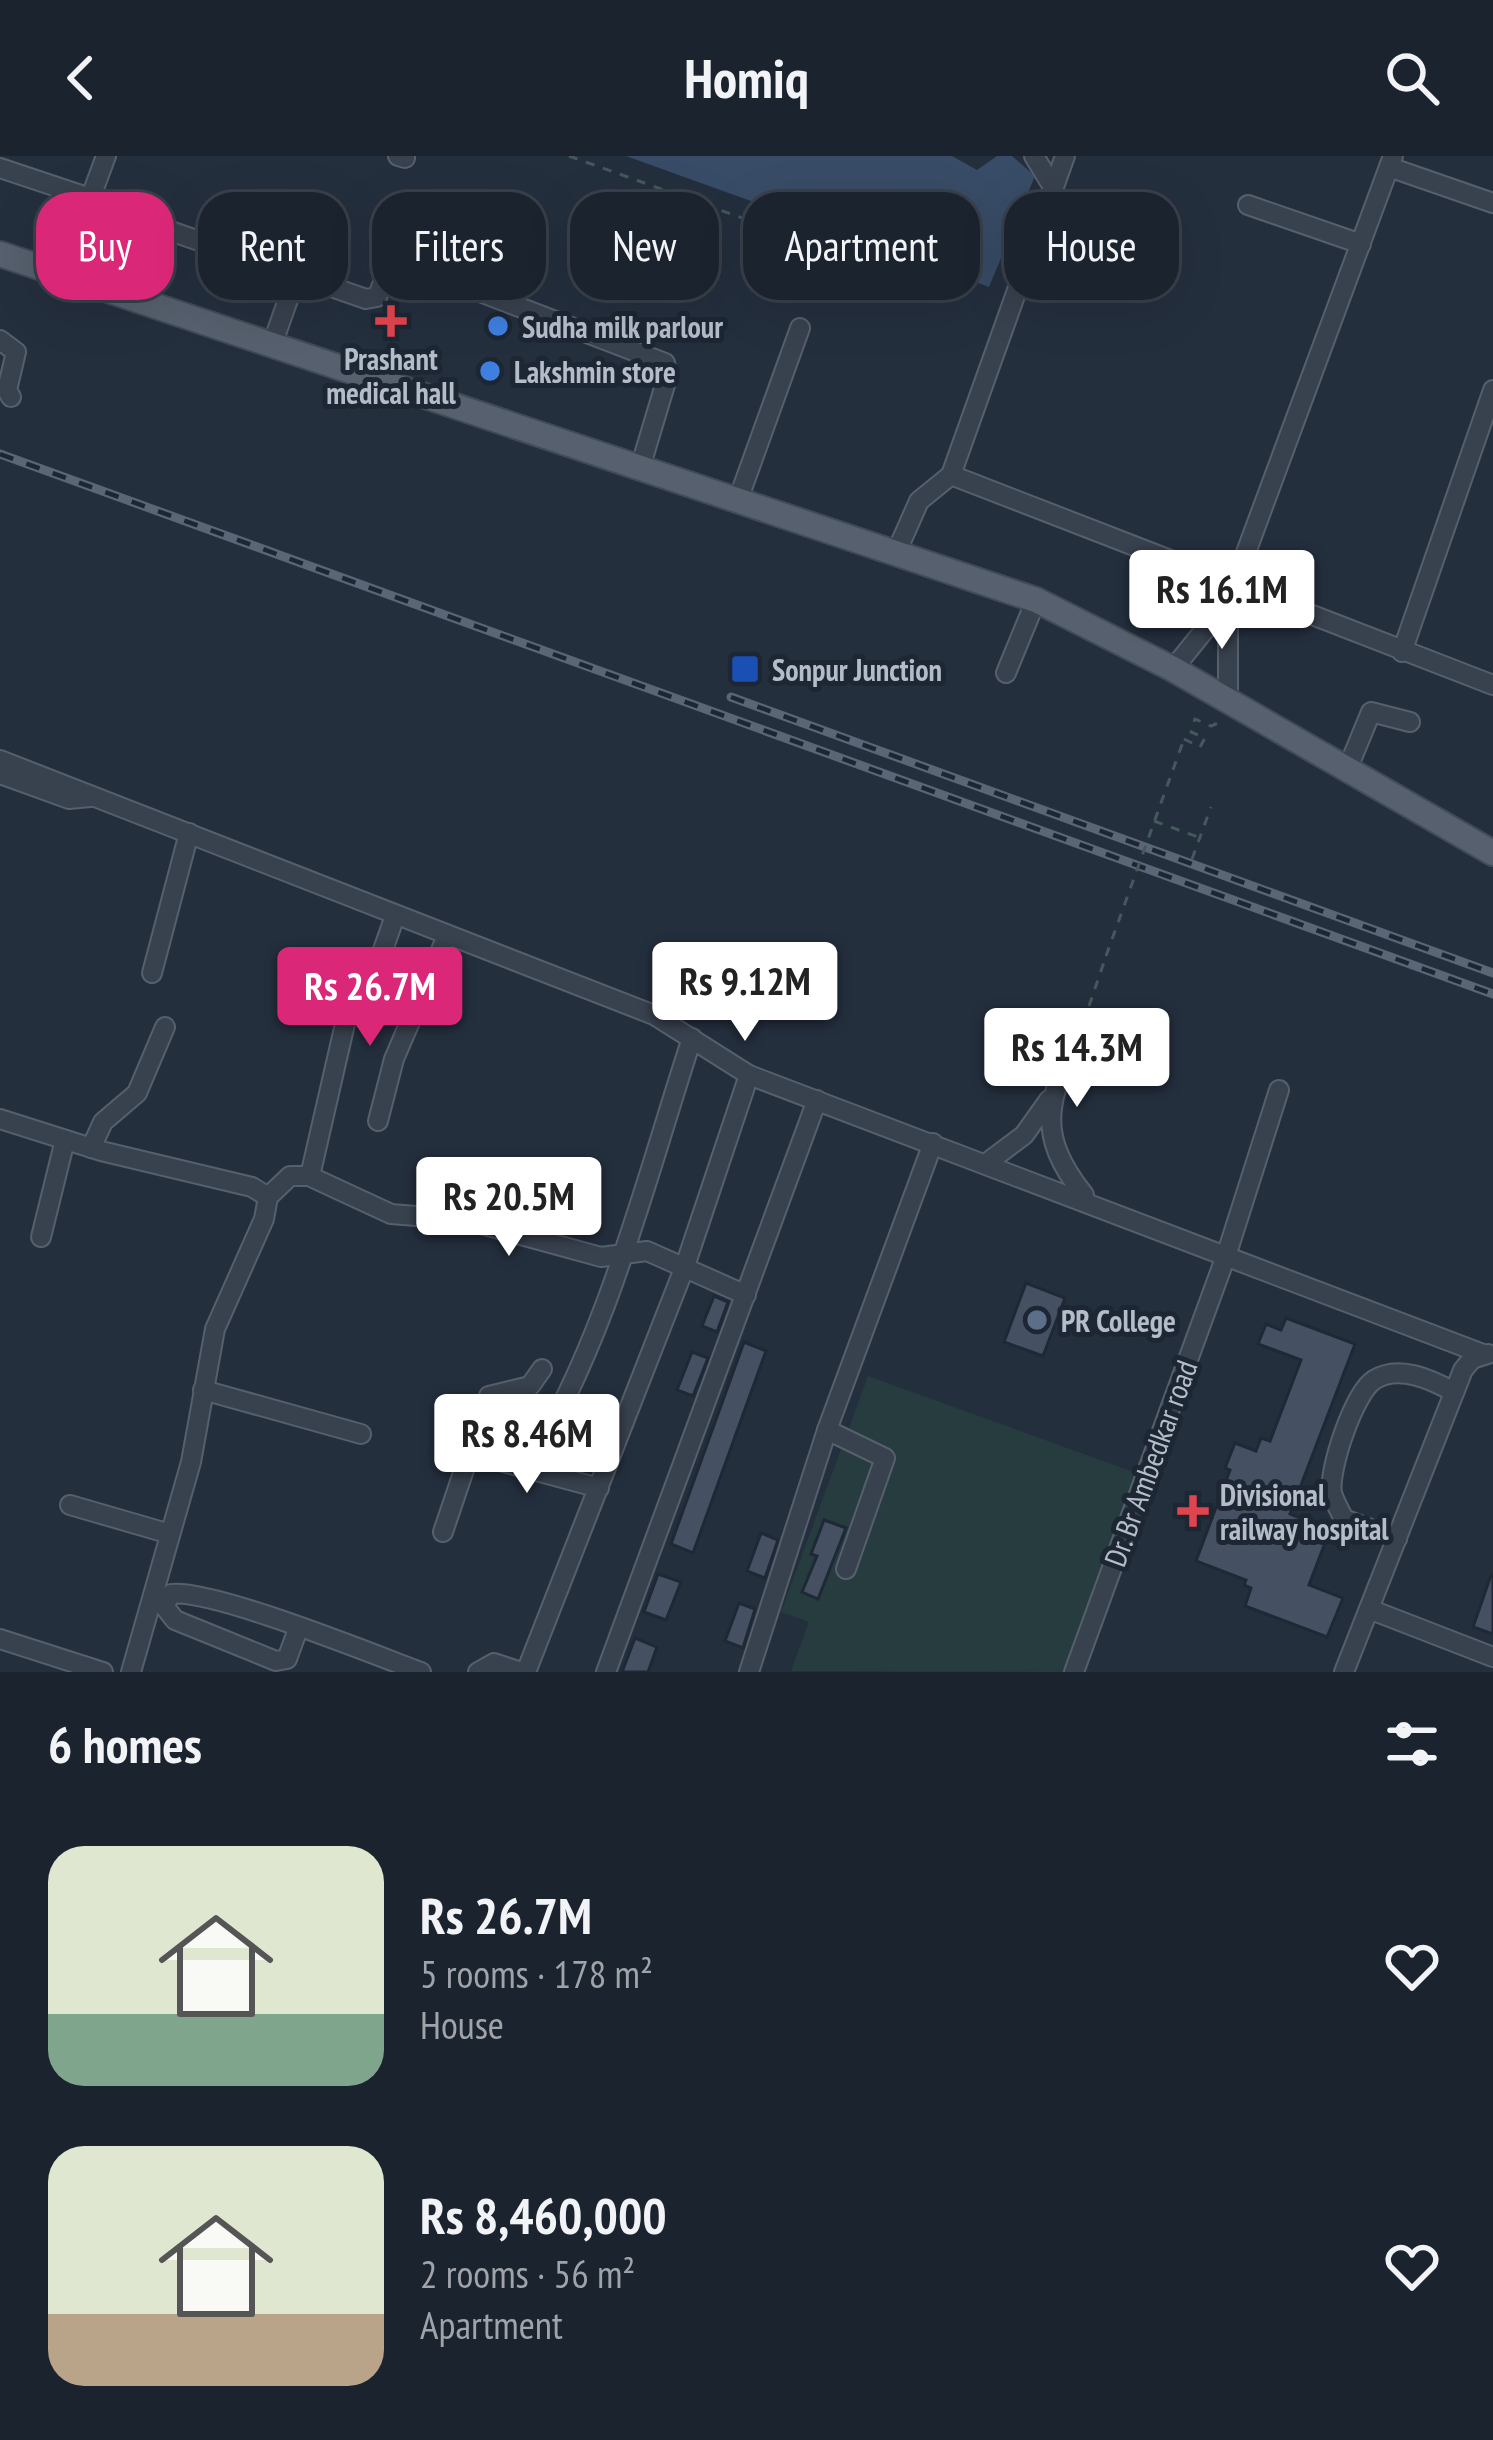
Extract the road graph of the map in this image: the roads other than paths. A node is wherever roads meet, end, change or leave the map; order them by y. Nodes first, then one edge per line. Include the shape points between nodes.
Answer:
1 (106, 156) edge
2 (1034, 156) edge
3 (1065, 156) edge
4 (1391, 161) edge
5 (0, 168) edge
6 (1053, 188) junction
7 (72, 192) edge
8 (92, 192) edge
9 (1492, 199) edge
10 (1248, 205) dead end
11 (1361, 244) junction
12 (0, 254) edge
13 (36, 266) edge
14 (348, 291) edge
15 (139, 300) edge
16 (287, 300) edge
17 (800, 328) dead end
18 (0, 340) edge
19 (272, 345) junction
20 (1493, 390) edge
21 (11, 397) dead end
22 (640, 468) junction
23 (951, 475) junction
24 (738, 500) junction
25 (896, 553) junction
26 (1231, 594) junction
27 (1036, 600) junction
28 (1402, 652) junction
29 (1173, 668) junction
30 (1006, 673) dead end
31 (1493, 685) edge
32 (1228, 701) junction
33 (1410, 722) dead end
34 (0, 760) edge
35 (1347, 770) junction
36 (0, 774) edge
37 (95, 796) junction
38 (189, 833) junction
39 (1493, 853) edge
40 (395, 916) junction
41 (447, 936) junction
42 (152, 973) dead end
43 (1083, 1024) road end
44 (165, 1028) dead end
45 (692, 1038) junction
46 (749, 1075) junction
47 (1280, 1090) dead end
48 (817, 1100) junction
49 (1049, 1100) junction
50 (0, 1118) edge
51 (378, 1120) dead end
52 (65, 1140) junction
53 (933, 1143) junction
54 (91, 1148) junction
55 (988, 1162) junction
56 (310, 1176) junction
57 (268, 1197) junction
58 (1087, 1199) junction
59 (41, 1238) dead end
60 (1227, 1253) junction
61 (621, 1255) junction
62 (685, 1265) junction
63 (746, 1295) junction
64 (1488, 1354) edge
65 (542, 1369) dead end
66 (203, 1390) junction
67 (1454, 1392) junction
68 (827, 1430) junction
69 (361, 1434) dead end
70 (470, 1453) junction
71 (527, 1468) junction
72 (599, 1488) junction
73 (70, 1505) dead end
74 (443, 1532) dead end
75 (170, 1534) junction
76 (1397, 1538) junction
77 (846, 1570) dead end
78 (1369, 1609) junction
79 (298, 1628) junction
80 (0, 1639) edge
81 (1493, 1658) edge
82 (757, 1670) edge
83 (104, 1672) edge
84 (131, 1672) edge
85 (421, 1672) edge
86 (478, 1672) edge
87 (524, 1672) edge
88 (606, 1672) edge
89 (1074, 1672) edge
90 (1344, 1672) edge

1 - 8 street
2 - 6 street
3 - 6 street
4 - 9 street
4 - 11 street
5 - 7 street
6 - 23 street
10 - 11 street
11 - 26 street
12 - 13 main road
14 - 22 street via 372,299 399,261 665,363
15 - 19 main road
16 - 19 street
17 - 24 street
18 - 21 street via 16,352
19 - 22 main road
20 - 28 street
22 - 24 main road
23 - 25 street via 922,496
23 - 26 street
24 - 25 main road
25 - 27 main road
26 - 28 street
26 - 29 street
26 - 32 street
27 - 29 main road
27 - 30 street
28 - 31 street
29 - 32 main road
32 - 35 main road
33 - 35 street via 1371,712
34 - 37 street
35 - 39 main road
36 - 37 street via 68,799
37 - 38 street
38 - 40 street
38 - 42 street
40 - 41 street
40 - 56 street via 347,1015
41 - 45 street via 654,1015
41 - 51 street via 394,1059
43 - 49 street
44 - 54 street via 137,1093 103,1121
45 - 46 street
45 - 61 street
46 - 48 street
46 - 62 street
47 - 60 street, Dr. Br Ambedkar road
48 - 53 street
48 - 63 street
49 - 55 street via 1024,1135
49 - 58 street via 1056,1152
50 - 52 street
52 - 54 street
52 - 59 street
53 - 55 street
53 - 68 street
54 - 57 street
55 - 58 street
56 - 57 street via 290,1175
56 - 61 street via 391,1214 466,1220 588,1254
57 - 66 street via 215,1329
58 - 60 street
60 - 64 street
60 - 89 street, Dr. Br Ambedkar road
61 - 62 street via 647,1251
61 - 71 street
62 - 63 street
62 - 72 street
63 - 88 street
64 - 67 street via 1463,1370
65 - 70 street via 530,1386 489,1396
66 - 69 street
66 - 75 street
67 - 76 street
67 - 76 street via 1402,1374 1375,1378 1359,1396 1333,1470 1333,1494 1344,1519
68 - 77 street via 885,1458
68 - 82 street
70 - 71 street
70 - 74 street
71 - 72 street
72 - 87 street
73 - 75 street
75 - 84 street
76 - 78 street
78 - 81 street
78 - 90 street
79 - 79 street via 182,1592 164,1606 175,1620 276,1661 287,1659
79 - 85 street
80 - 83 street
86 - 87 street via 494,1663

